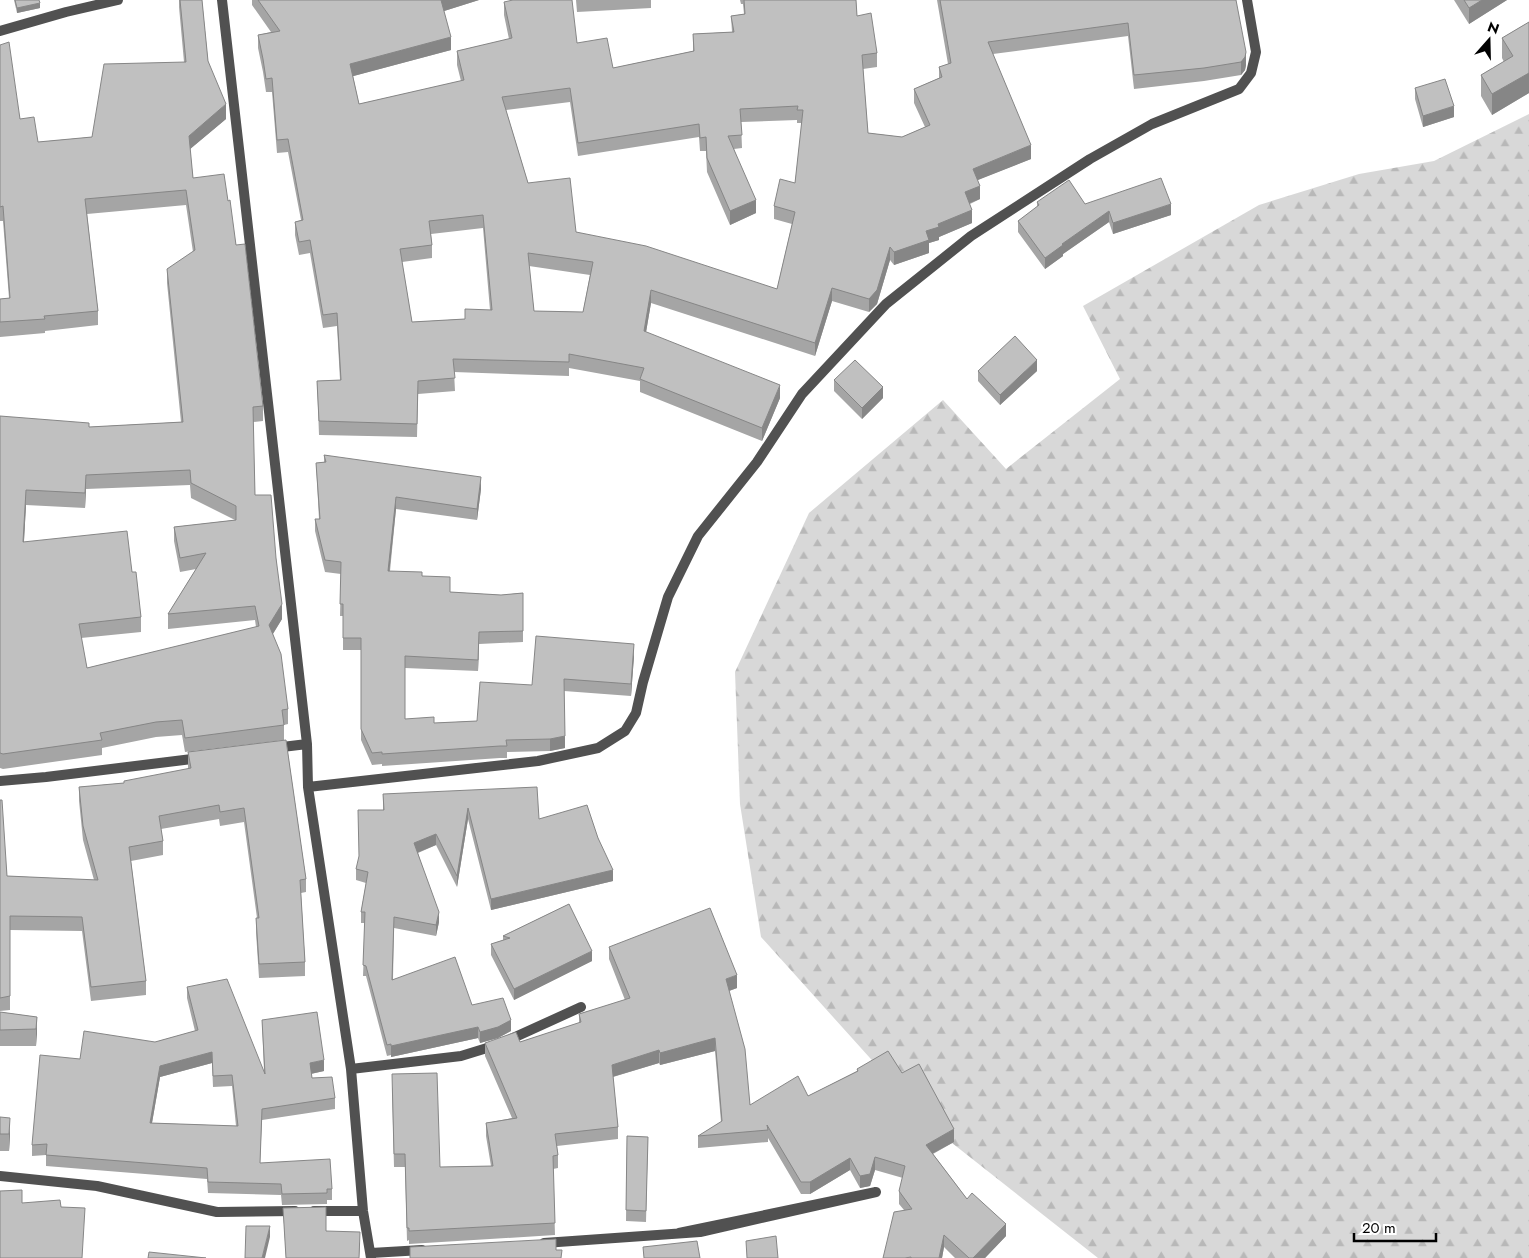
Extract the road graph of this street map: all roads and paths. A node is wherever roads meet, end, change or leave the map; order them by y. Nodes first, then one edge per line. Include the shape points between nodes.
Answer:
1 (118, 0) edge
2 (222, 0) edge
3 (1247, 0) edge
4 (0, 31) edge
5 (307, 744) junction
6 (259, 750) edge
7 (211, 756) edge
8 (0, 781) edge
9 (308, 787) junction
10 (581, 1006) dead end
11 (351, 1069) junction
12 (0, 1176) edge
13 (363, 1211) junction
14 (680, 1233) junction
15 (532, 1243) edge
16 (434, 1250) edge
17 (371, 1256) edge

1 - 4 street
2 - 5 street
3 - 9 street via 1256,52 1251,73 1239,89 1152,124 1090,159 971,236 886,304 802,394 757,462 698,536 668,597 636,713 625,732 598,748 538,761
5 - 6 street
5 - 9 street
7 - 8 street
9 - 11 street
10 - 11 street via 500,1044 461,1056
11 - 13 street
12 - 13 street via 97,1186 217,1212
13 - 17 street
14 - 14 street via 700,1232 876,1192 848,1198
14 - 15 street
16 - 17 street

